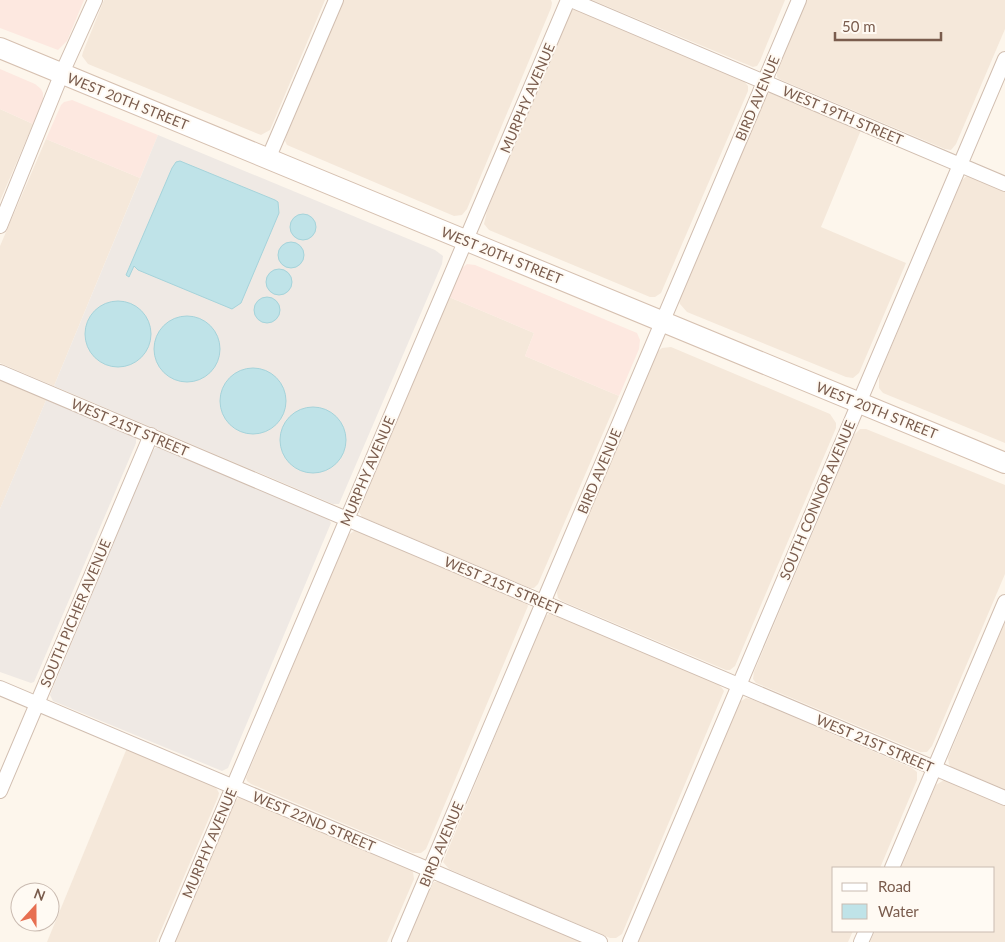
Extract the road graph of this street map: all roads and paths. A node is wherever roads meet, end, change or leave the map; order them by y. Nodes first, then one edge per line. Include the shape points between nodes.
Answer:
1 (95, 0) edge
2 (336, 0) edge
3 (570, 0) edge
4 (799, 0) edge
5 (0, 48) edge
6 (1005, 59) edge
7 (62, 74) junction
8 (764, 82) junction
9 (268, 158) junction
10 (960, 165) junction
11 (1005, 184) edge
12 (0, 226) edge
13 (466, 240) junction
14 (663, 321) junction
15 (0, 372) edge
16 (859, 402) junction
17 (151, 435) junction
18 (1005, 463) edge
19 (346, 518) junction
20 (544, 602) junction
21 (1005, 602) edge
22 (738, 686) junction
23 (0, 688) edge
24 (37, 703) junction
25 (934, 768) junction
26 (233, 787) junction
27 (0, 790) edge
28 (1005, 798) edge
29 (892, 867) edge
30 (430, 870) junction
31 (167, 942) edge
32 (399, 942) edge
33 (600, 942) edge
34 (630, 942) edge

1 - 7 street
2 - 9 street
3 - 8 street, WEST 19TH STREET
3 - 13 street, MURPHY AVENUE
4 - 8 street, BIRD AVENUE
5 - 7 main road, WEST 20TH STREET
6 - 10 street, SOUTH CONNOR AVENUE
7 - 9 main road, WEST 20TH STREET
7 - 12 street
8 - 10 street, WEST 19TH STREET
8 - 14 street, BIRD AVENUE
9 - 13 main road, WEST 20TH STREET
10 - 11 street, WEST 19TH STREET
10 - 16 street, SOUTH CONNOR AVENUE
13 - 14 main road, WEST 20TH STREET
13 - 19 street, MURPHY AVENUE
14 - 16 main road, WEST 20TH STREET
14 - 20 street, BIRD AVENUE
15 - 17 street, WEST 21ST STREET
16 - 18 main road, WEST 20TH STREET
16 - 22 street, SOUTH CONNOR AVENUE
17 - 19 street, WEST 21ST STREET
17 - 24 street, SOUTH PICHER AVENUE
19 - 20 street, WEST 21ST STREET
19 - 26 street, MURPHY AVENUE
20 - 22 street, WEST 21ST STREET
20 - 30 street, BIRD AVENUE
21 - 25 street
22 - 25 street, WEST 21ST STREET
22 - 34 street, SOUTH CONNOR AVENUE
23 - 24 street, WEST 22ND STREET
24 - 26 street, WEST 22ND STREET
24 - 27 street, SOUTH PICHER AVENUE
25 - 28 street, WEST 21ST STREET
25 - 29 street
26 - 30 street, WEST 22ND STREET
26 - 31 street, MURPHY AVENUE
30 - 32 street, BIRD AVENUE
30 - 33 street, WEST 22ND STREET

